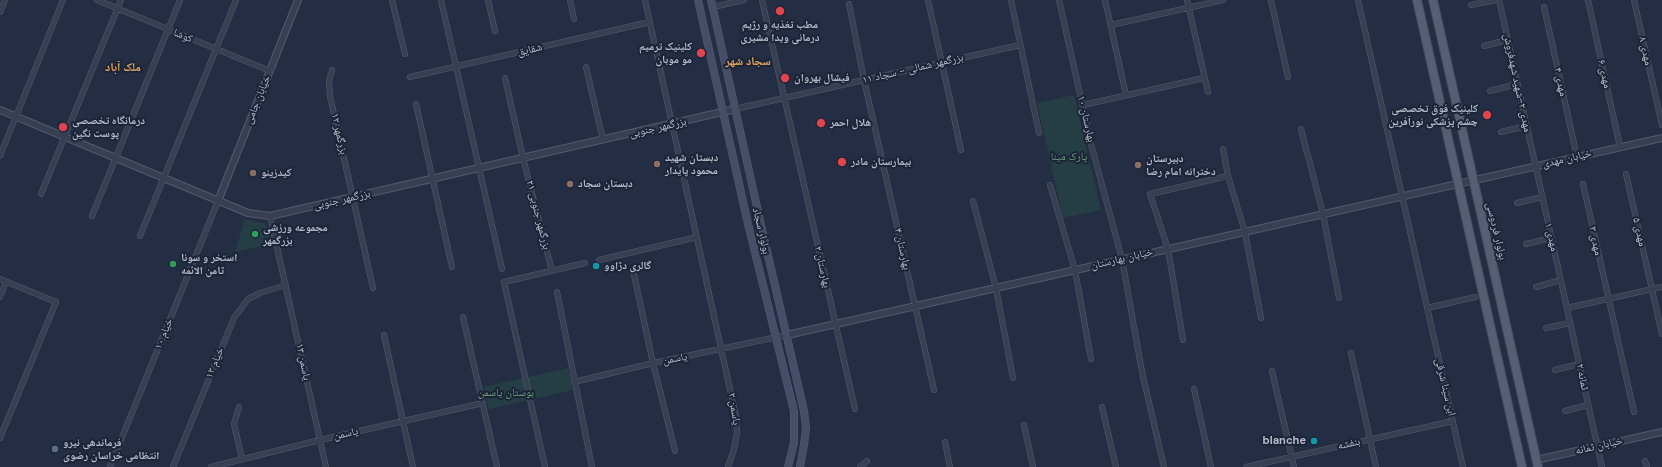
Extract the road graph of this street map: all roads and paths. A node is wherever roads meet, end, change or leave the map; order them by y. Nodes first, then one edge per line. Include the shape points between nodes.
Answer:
1 (5, 0) edge
2 (63, 0) edge
3 (96, 0) edge
4 (121, 0) edge
5 (180, 0) edge
6 (236, 0) edge
7 (298, 0) edge
8 (392, 0) edge
9 (441, 0) edge
10 (488, 0) edge
11 (570, 0) edge
12 (645, 0) edge
13 (698, 0) edge
14 (744, 0) edge
15 (762, 0) edge
16 (928, 0) edge
17 (1010, 0) edge
18 (1059, 0) edge
19 (1105, 0) edge
20 (1187, 0) edge
21 (1223, 0) edge
22 (1272, 0) edge
23 (1358, 0) edge
24 (1417, 0) edge
25 (1433, 0) edge
26 (1498, 0) edge
27 (1588, 0) edge
28 (1634, 0) edge
29 (712, 3) edge
30 (849, 4) dead end
31 (1471, 5) dead end
32 (1544, 7) dead end
33 (117, 8) junction
34 (1189, 8) junction
35 (0, 12) edge
36 (574, 18) dead end
37 (650, 22) junction
38 (1111, 25) junction
39 (168, 29) junction
40 (495, 31) dead end
41 (1507, 40) junction
42 (1020, 45) junction
43 (1484, 46) dead end
44 (216, 49) junction
45 (405, 54) dead end
46 (942, 62) junction
47 (456, 67) junction
48 (586, 67) dead end
49 (332, 70) dead end
50 (270, 71) junction
51 (410, 77) dead end
52 (1288, 77) dead end
53 (505, 78) dead end
54 (1204, 78) junction
55 (864, 80) junction
56 (1517, 84) junction
57 (1490, 90) dead end
58 (1208, 92) dead end
59 (1126, 95) junction
60 (784, 98) junction
61 (416, 104) dead end
62 (1082, 105) junction
63 (735, 109) junction
64 (0, 110) edge
65 (723, 112) junction
66 (16, 116) junction
67 (672, 124) junction
68 (1662, 125) edge
69 (1526, 126) junction
70 (1301, 129) dead end
71 (1501, 132) dead end
72 (1039, 133) dead end
73 (65, 137) junction
74 (1662, 138) edge
75 (603, 140) junction
76 (1620, 147) junction
77 (1223, 149) dead end
78 (961, 150) dead end
79 (0, 156) edge
80 (1577, 157) junction
81 (116, 158) junction
82 (523, 158) junction
83 (1535, 166) junction
84 (479, 168) junction
85 (1626, 174) dead end
86 (1228, 176) junction
87 (164, 178) junction
88 (433, 179) junction
89 (1473, 180) junction
90 (1458, 184) junction
91 (1583, 184) dead end
92 (1050, 185) dead end
93 (41, 194) dead end
94 (1402, 196) junction
95 (353, 197) junction
96 (1542, 197) junction
97 (218, 201) junction
98 (973, 201) dead end
99 (1517, 203) dead end
100 (1323, 214) junction
101 (92, 216) dead end
102 (270, 216) junction
103 (1245, 232) junction
104 (140, 236) dead end
105 (697, 237) junction
106 (1551, 238) junction
107 (1526, 244) dead end
108 (1168, 249) junction
109 (599, 260) dead end
110 (1122, 260) junction
111 (585, 263) dead end
112 (452, 267) dead end
113 (502, 269) dead end
114 (633, 270) dead end
115 (1075, 270) junction
116 (552, 271) junction
117 (0, 279) edge
118 (1561, 280) junction
119 (6, 282) junction
120 (286, 285) junction
121 (1536, 287) dead end
122 (1662, 287) edge
123 (373, 288) dead end
124 (996, 288) junction
125 (1652, 289) junction
126 (557, 292) dead end
127 (0, 297) edge
128 (1475, 297) dead end
129 (1339, 298) dead end
130 (1608, 299) junction
131 (915, 306) junction
132 (1427, 308) junction
133 (1567, 308) junction
134 (463, 317) dead end
135 (1261, 318) dead end
136 (1570, 323) junction
137 (835, 324) junction
138 (1546, 328) dead end
139 (1662, 334) edge
140 (384, 335) dead end
141 (787, 335) junction
142 (776, 338) junction
143 (1183, 340) dead end
144 (723, 349) junction
145 (1351, 353) dead end
146 (1091, 359) dead end
147 (653, 363) junction
148 (1579, 364) junction
149 (1555, 370) dead end
150 (1272, 371) dead end
151 (1013, 378) dead end
152 (574, 382) junction
153 (1194, 389) dead end
154 (934, 390) dead end
155 (483, 403) junction
156 (1588, 405) junction
157 (239, 407) dead end
158 (1102, 407) dead end
159 (855, 409) dead end
160 (1565, 411) dead end
161 (1634, 412) dead end
162 (403, 421) junction
163 (1453, 421) junction
164 (1024, 425) dead end
165 (1662, 432) edge
166 (0, 438) edge
167 (1370, 439) junction
168 (320, 440) junction
169 (945, 442) dead end
170 (1597, 446) junction
171 (675, 451) dead end
172 (1292, 457) junction
173 (242, 459) junction
174 (867, 461) dead end
175 (1537, 463) edge
176 (229, 465) edge
177 (110, 467) edge
178 (173, 467) edge
179 (211, 467) edge
180 (326, 467) edge
181 (412, 467) edge
182 (497, 467) edge
183 (545, 467) edge
184 (592, 467) edge
185 (728, 467) edge
186 (788, 467) edge
187 (800, 467) edge
188 (860, 467) edge
189 (950, 467) edge
190 (1033, 467) edge
191 (1116, 467) edge
192 (1164, 467) edge
193 (1211, 467) edge
194 (1246, 467) edge
195 (1294, 467) edge
196 (1376, 467) edge
197 (1463, 467) edge
198 (1522, 467) edge
199 (1602, 467) edge

1 - 35 street
2 - 66 street
3 - 33 street, کوشا
4 - 33 street
5 - 39 street
6 - 44 street
7 - 50 street, خیابان جامی
8 - 45 street
9 - 47 street
10 - 40 street
11 - 36 street
12 - 37 street, یاسمن ۲
13 - 65 main road, بولوار سجاد
14 - 29 street
15 - 60 street, بهارستان ۲
16 - 46 street
17 - 42 street
18 - 62 street, بهارستان ۱۰
19 - 38 street
20 - 34 street
21 - 34 street
22 - 52 street
23 - 94 street, ابن سینا شرقی
24 - 90 main road
25 - 89 main road, بولوار فردوسی
26 - 31 street
26 - 41 street, مهدی ۲-شهید شهدفروش
27 - 76 street, مهدی ۶
28 - 68 street, مهدی ۸
29 - 63 main road, بولوار سجاد
30 - 55 street, بهارستان ۴
32 - 80 street, مهدی ۴
33 - 39 street, کوشا
33 - 73 street
34 - 38 street
34 - 54 street
37 - 47 street, شقایق
37 - 67 street, یاسمن ۲
38 - 59 street
39 - 44 street, کوشا
39 - 81 street
41 - 43 street
41 - 56 street, مهدی ۲-شهید شهدفروش
42 - 46 street, بزرگمهر شمالی - سجاد ۱۱
42 - 72 street
44 - 50 street, کوشا
44 - 87 street
46 - 55 street, بزرگمهر شمالی - سجاد ۱۱
46 - 78 street
47 - 51 street, شقایق
47 - 84 street
48 - 75 street
49 - 95 street, بزرگمهر ۱۲ via 329,81 330,96
50 - 97 street, خیابان جامی
53 - 82 street, بزرگمهر جنوبی ۲۱
54 - 58 street
54 - 59 street
55 - 60 street, بزرگمهر شمالی - سجاد ۱۱
55 - 131 street, بهارستان ۴
56 - 57 street
56 - 69 street, مهدی ۲-شهید شهدفروش
59 - 62 street
60 - 63 street, بزرگمهر شمالی - سجاد ۱۱
60 - 137 street, بهارستان ۲
61 - 88 street
62 - 110 street, بهارستان ۱۰
63 - 65 street, بزرگمهر جنوبی
63 - 141 main road, بولوار سجاد
64 - 66 street, بزرگمهر جنوبی
65 - 67 street, بزرگمهر جنوبی
65 - 142 main road, بولوار سجاد
66 - 73 street, بزرگمهر جنوبی
66 - 79 street
67 - 75 street, بزرگمهر جنوبی
67 - 105 street, یاسمن ۲
69 - 71 street
69 - 83 street, مهدی ۲-شهید شهدفروش
70 - 100 street
73 - 81 street, بزرگمهر جنوبی
73 - 93 street
74 - 76 street, خیابان مهدی
75 - 82 street, بزرگمهر جنوبی
76 - 80 street, خیابان مهدی
77 - 86 street
80 - 83 street, خیابان مهدی
81 - 87 street, بزرگمهر جنوبی
81 - 101 street
82 - 84 street, بزرگمهر جنوبی
82 - 116 street, بزرگمهر جنوبی ۲۱
83 - 89 street, خیابان مهدی
83 - 96 street, مهدی ۱
84 - 88 street, بزرگمهر جنوبی
84 - 113 street
85 - 125 street, مهدی ۵
86 - 103 street
86 - 108 street via 1150,194
87 - 97 street, بزرگمهر جنوبی
87 - 104 street
88 - 95 street, بزرگمهر جنوبی
88 - 112 street
89 - 90 street, خیابان مهدی
89 - 175 main road, بولوار فردوسی
90 - 94 street, خیابان بهارستان
90 - 198 main road
91 - 130 street, مهدی ۳
92 - 115 street
94 - 100 street, خیابان بهارستان
94 - 132 street, ابن سینا شرقی
95 - 102 street, بزرگمهر جنوبی
95 - 123 street, بزرگمهر ۱۲
96 - 99 street
96 - 106 street, مهدی ۱
97 - 102 street, بزرگمهر جنوبی via 248,213
97 - 177 street, خیام ۱۰
98 - 124 street
100 - 103 street, خیابان بهارستان
100 - 129 street
102 - 120 street, یاسمن ۱۳
103 - 108 street, خیابان بهارستان
103 - 135 street
105 - 109 street
105 - 144 street, یاسمن ۲
106 - 107 street
106 - 118 street, مهدی ۱
108 - 110 street, خیابان بهارستان
108 - 143 street
110 - 115 street, خیابان بهارستان
110 - 192 street, بهارستان ۱۰ via 1142,372
111 - 116 street
114 - 147 street
115 - 124 street, خیابان بهارستان
115 - 146 street
116 - 183 street via 504,282
117 - 119 street
118 - 121 street
118 - 133 street, مهدی ۱
119 - 127 street
119 - 166 street via 56,302
120 - 168 street, یاسمن ۱۳
120 - 178 street, خیام ۱۲ via 248,299 234,318
122 - 125 street
124 - 131 street, خیابان بهارستان
124 - 151 street
125 - 130 street
125 - 139 street, مهدی ۵
126 - 152 street
128 - 132 street
130 - 133 street
130 - 161 street, مهدی ۳
131 - 137 street, خیابان بهارستان
131 - 154 street, بهارستان ۴
132 - 163 street, ابن سینا شرقی
133 - 136 street, ثمانه ۲
134 - 155 street
136 - 138 street
136 - 148 street, ثمانه ۲
137 - 141 street, خیابان بهارستان
137 - 159 street, بهارستان ۲
140 - 162 street
141 - 142 street, یاسمن
141 - 187 main road, بولوار سجاد via 806,428
142 - 144 street, یاسمن
142 - 186 main road, بولوار سجاد via 794,411 794,443
144 - 147 street, یاسمن
144 - 185 street, یاسمن ۲ via 737,433
145 - 167 street
147 - 152 street, یاسمن
147 - 171 street
148 - 149 street
148 - 156 street, ثمانه ۲
150 - 172 street
152 - 184 street
153 - 193 street
155 - 162 street, یاسمن
155 - 182 street
156 - 160 street
156 - 170 street, ثمانه ۲
157 - 173 street via 234,424
158 - 191 street
162 - 168 street, یاسمن
162 - 181 street
163 - 167 street, بنفشه
163 - 197 street, ابن سینا شرقی
164 - 190 street
165 - 170 street, خیابان ثمانه
167 - 172 street, بنفشه
167 - 196 street
168 - 173 street, یاسمن
168 - 180 street, یاسمن ۱۳
169 - 189 street
170 - 175 street, خیابان ثمانه
170 - 199 street, ثمانه ۲
172 - 194 street, بنفشه
172 - 195 street
173 - 176 street, یاسمن
174 - 188 street
176 - 179 street, یاسمن

